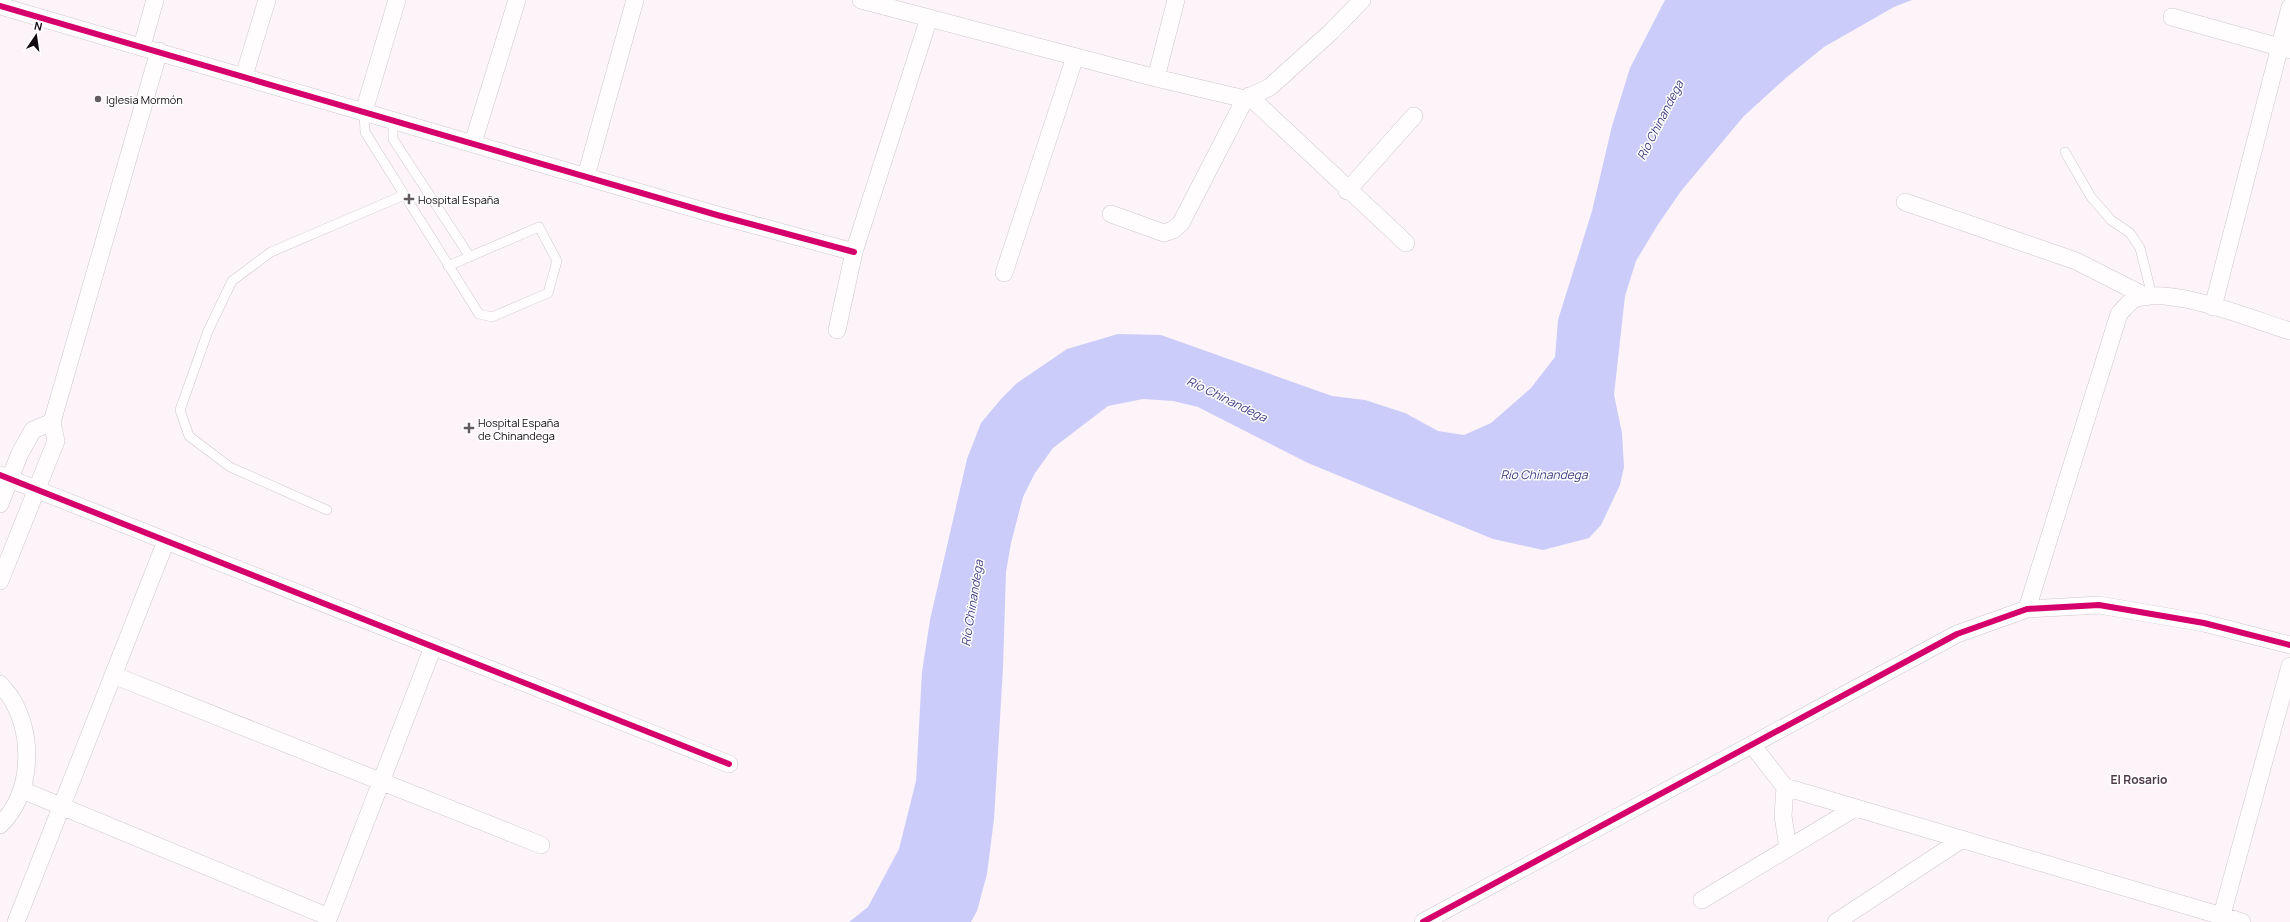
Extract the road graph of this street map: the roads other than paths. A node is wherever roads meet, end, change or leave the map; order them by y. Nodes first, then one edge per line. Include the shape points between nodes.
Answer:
1 (155, 0) edge
2 (267, 0) edge
3 (397, 0) edge
4 (517, 0) edge
5 (636, 0) edge
6 (861, 0) edge
7 (1176, 0) edge
8 (1362, 0) edge
9 (0, 6) edge
10 (2290, 7) edge
11 (2172, 16) dead end
12 (930, 18) junction
13 (142, 46) junction
14 (2284, 48) edge
15 (159, 51) junction
16 (1075, 57) junction
17 (244, 76) junction
18 (1156, 78) junction
19 (1247, 98) junction
20 (364, 111) junction
21 (1414, 116) dead end
22 (393, 120) junction
23 (473, 143) junction
24 (2065, 152) dead end
25 (586, 176) junction
26 (1348, 190) junction
27 (404, 195) junction
28 (1905, 202) dead end
29 (1111, 214) dead end
30 (1406, 243) dead end
31 (854, 252) junction
32 (470, 257) junction
33 (448, 266) junction
34 (1004, 273) dead end
35 (2150, 296) junction
36 (2213, 307) junction
37 (837, 330) dead end
38 (2290, 331) edge
39 (52, 422) junction
40 (5, 477) edge
41 (37, 490) junction
42 (0, 504) edge
43 (327, 510) dead end
44 (166, 541) junction
45 (0, 581) edge
46 (2027, 609) junction
47 (2290, 645) edge
48 (433, 647) junction
49 (2290, 666) edge
50 (113, 675) junction
51 (0, 684) edge
52 (1752, 745) junction
53 (729, 764) dead end
54 (381, 782) junction
55 (1785, 787) junction
56 (22, 790) junction
57 (62, 807) junction
58 (1855, 808) junction
59 (0, 825) edge
60 (1961, 840) junction
61 (540, 845) dead end
62 (1788, 848) junction
63 (1702, 900) dead end
64 (328, 919) edge
65 (2221, 919) edge
66 (16, 922) edge
67 (1423, 922) edge
68 (1836, 922) edge
69 (2242, 922) edge

1 - 13 street
2 - 17 street
3 - 20 street
4 - 23 street
5 - 25 street
6 - 12 street
7 - 18 street
8 - 19 street via 1270,87
9 - 13 street
10 - 14 street
11 - 14 street
12 - 16 street
12 - 31 street
13 - 15 street
14 - 36 street
15 - 17 street
15 - 39 street
16 - 18 street
16 - 34 street
17 - 20 street
18 - 19 street
19 - 26 street
19 - 29 street via 1181,222 1173,230 1164,233
20 - 22 street
20 - 27 lane via 364,132
21 - 26 street
22 - 23 street
22 - 32 lane via 393,139
23 - 25 street
24 - 35 lane via 2090,197 2111,220 2130,233 2140,248
25 - 31 street
26 - 30 street
27 - 33 lane
27 - 43 lane via 271,252 232,281 208,331 180,410 189,436 230,466
28 - 35 street via 2076,261
31 - 37 street
32 - 33 lane
32 - 33 lane via 539,227 557,261 548,293 492,318 479,314
35 - 36 street via 2159,294
35 - 46 street via 2135,299 2119,314
36 - 38 street
39 - 40 street via 33,430
39 - 41 street via 56,440
40 - 41 street
40 - 42 street
41 - 44 street
41 - 45 street
44 - 48 street
44 - 50 street
46 - 47 street via 2099,605 2204,623
46 - 52 street via 1957,634
48 - 53 street
48 - 54 street
49 - 65 street
50 - 54 street
50 - 57 street
51 - 56 street via 13,701 25,729 28,760
52 - 55 street
52 - 67 street
54 - 61 street
54 - 64 street
55 - 58 street
55 - 62 street via 1783,816
56 - 57 street
56 - 59 street
57 - 64 street
57 - 66 street
58 - 60 street
58 - 62 street
60 - 65 street
60 - 68 street
62 - 63 street
65 - 69 street

